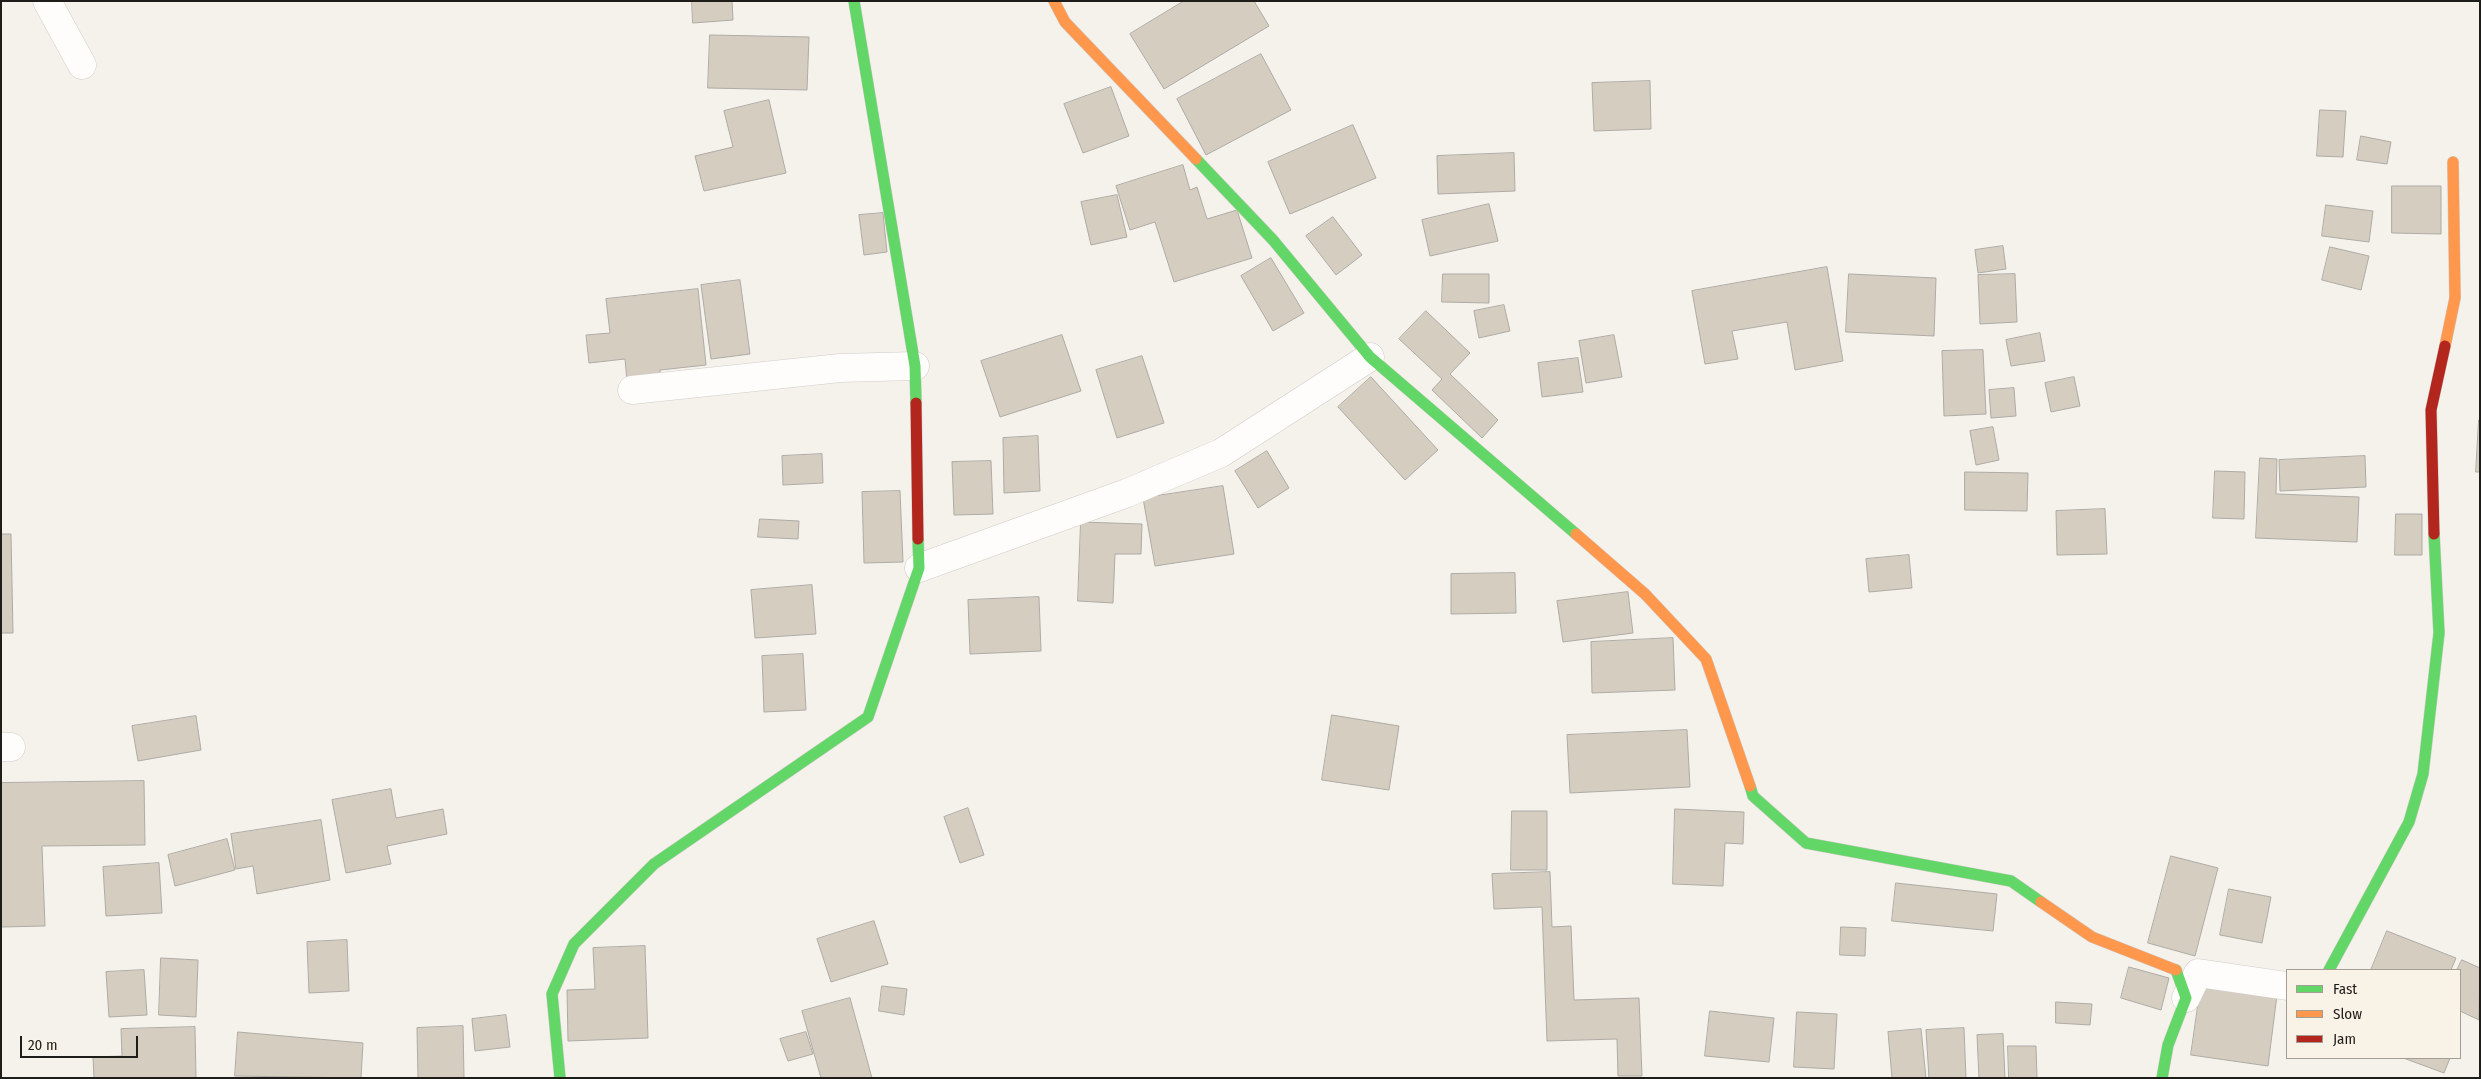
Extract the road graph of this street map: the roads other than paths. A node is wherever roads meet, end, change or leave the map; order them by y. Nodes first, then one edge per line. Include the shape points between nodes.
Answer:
1 (47, 1) edge
2 (854, 1) edge
3 (1054, 1) edge
4 (82, 65) dead end
5 (2453, 162) dead end
6 (1370, 357) junction
7 (914, 366) junction
8 (632, 390) dead end
9 (919, 568) junction
10 (2330, 969) edge
11 (2286, 986) edge
12 (2186, 998) junction
13 (560, 1078) edge
14 (2162, 1078) edge

1 - 4 street
2 - 7 street
3 - 6 street via 1065,22 1272,240
5 - 10 street via 2455,298 2431,410 2439,632 2423,774 2408,822
6 - 9 street via 1221,453 1127,493
6 - 12 street via 1645,594 1706,659 1753,796 1806,843 2011,881 2092,937 2176,969
7 - 8 street via 840,368
7 - 9 street
9 - 13 street via 868,717 654,864 574,944 552,994
11 - 12 street via 2198,973
12 - 14 street via 2168,1045

